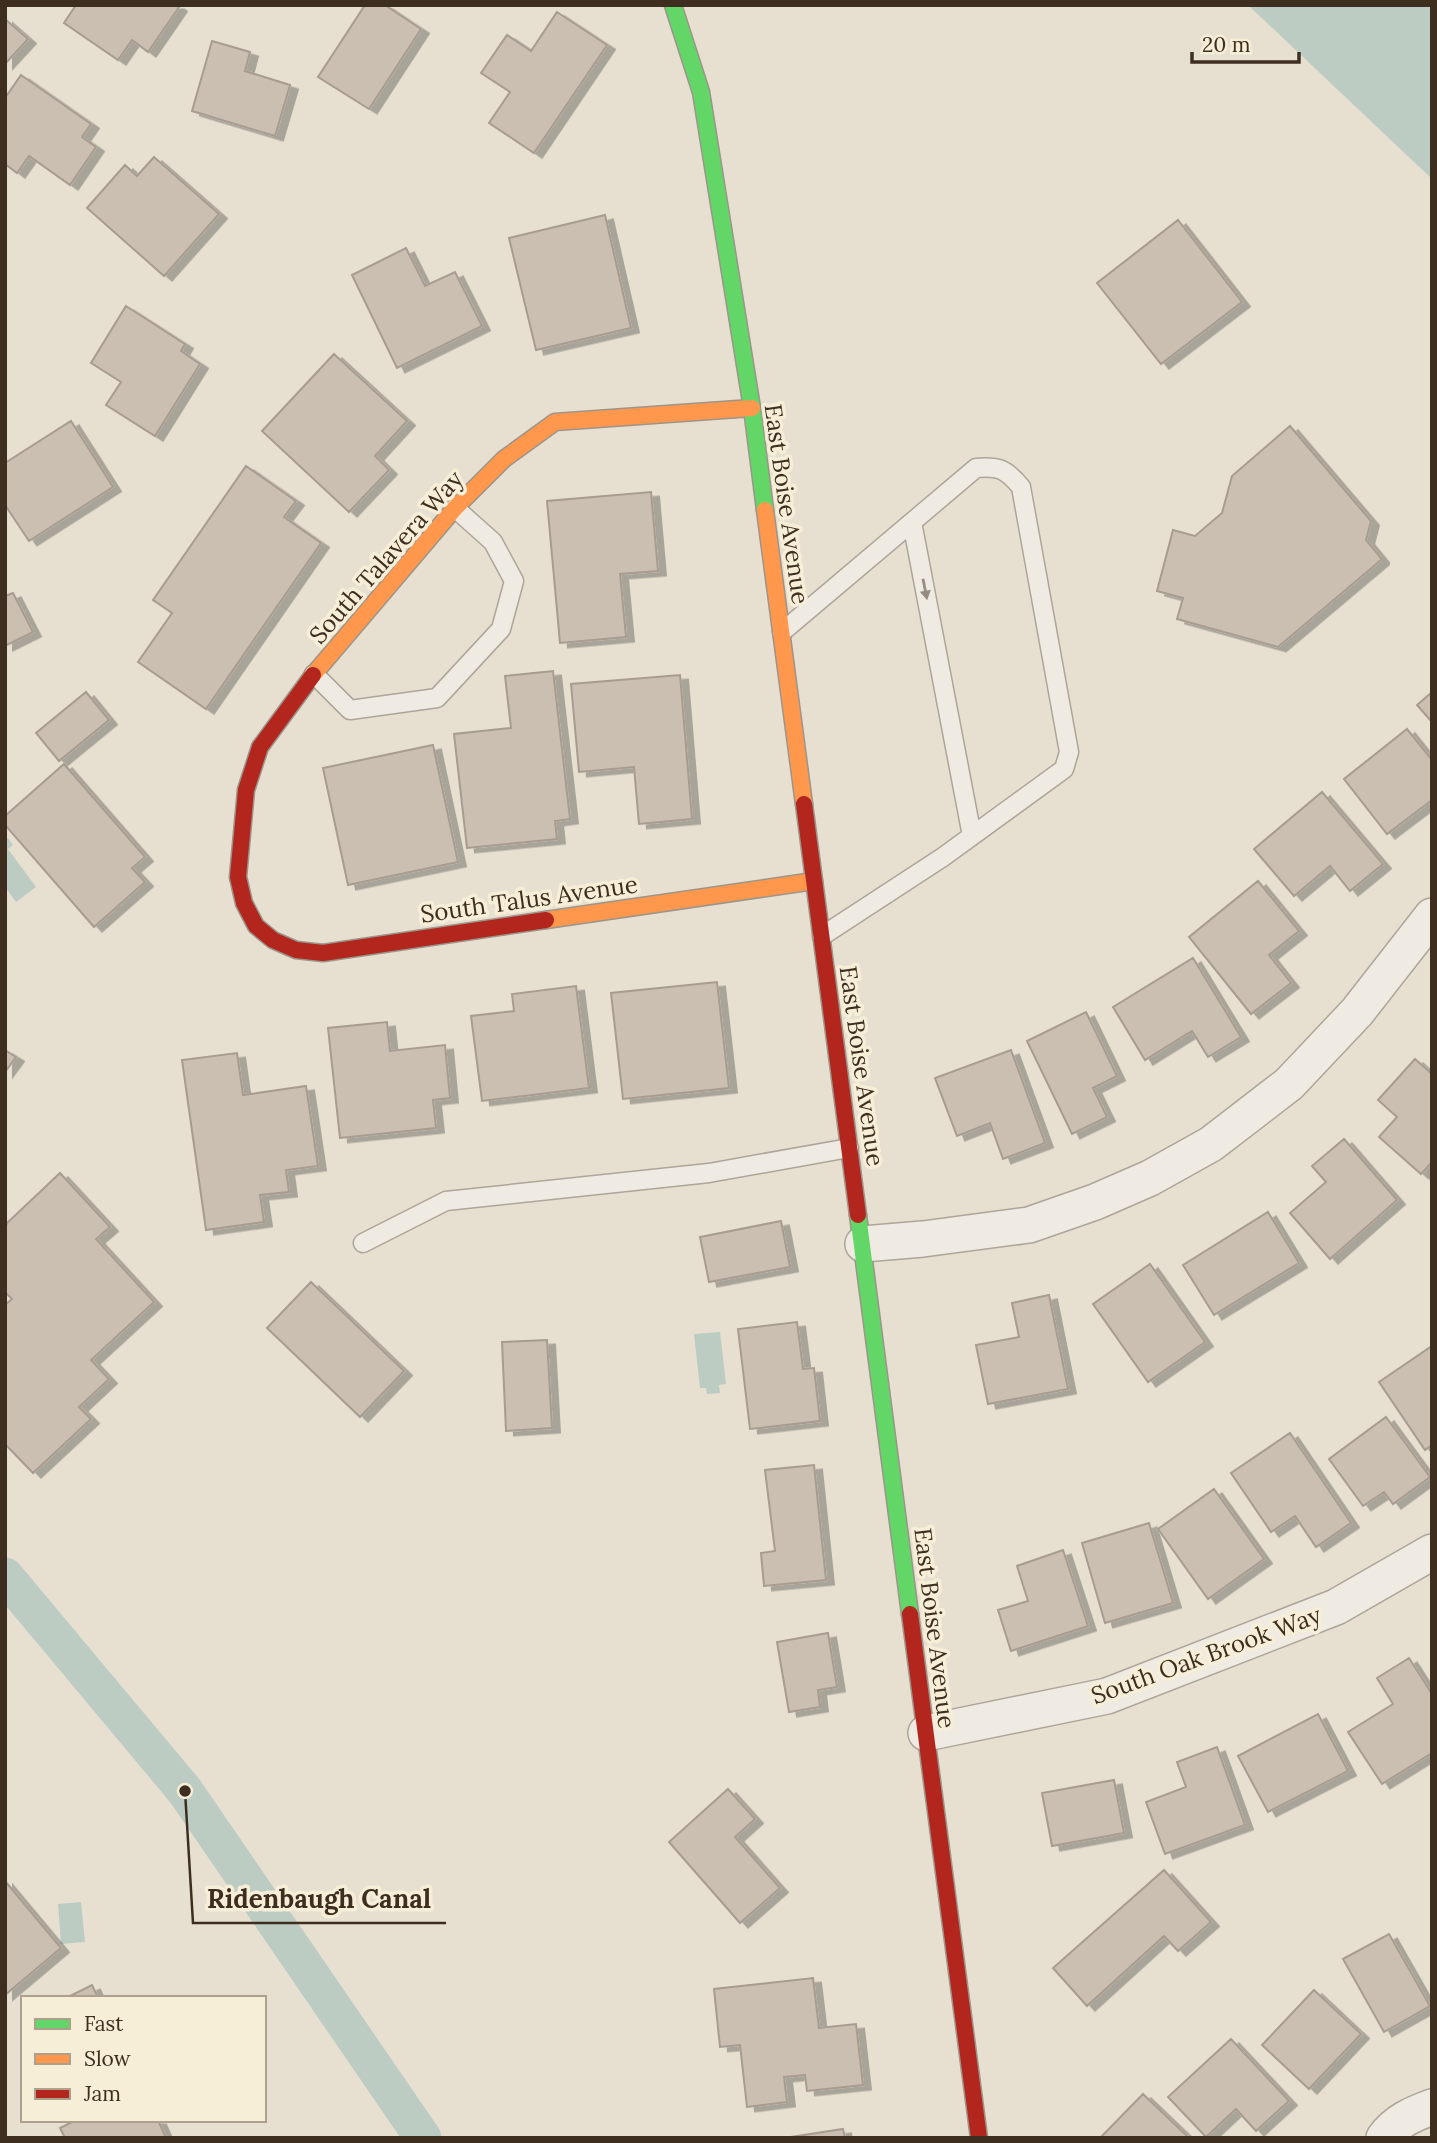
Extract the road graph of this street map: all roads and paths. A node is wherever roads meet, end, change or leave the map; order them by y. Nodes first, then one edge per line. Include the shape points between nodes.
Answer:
1 (673, 5) edge
2 (752, 408) junction
3 (455, 508) junction
4 (912, 522) junction
5 (781, 632) junction
6 (314, 674) junction
7 (972, 836) junction
8 (814, 881) junction
9 (1432, 916) edge
10 (256, 926) joint
11 (822, 936) junction
12 (849, 1148) junction
13 (363, 1243) dead end
14 (863, 1244) junction
15 (1432, 1552) edge
16 (926, 1733) junction
17 (1432, 2107) edge
18 (979, 2138) edge
19 (1384, 2138) edge

1 - 2 street, East Boise Avenue via 701,92
2 - 3 street, South Talavera Way via 555,422 503,459
2 - 5 street, East Boise Avenue
3 - 6 street, South Talavera Way
3 - 6 lane via 492,542 514,582 501,629 437,698 350,710
4 - 5 lane
4 -> 7 lane
4 - 7 lane via 976,468 994,466 1010,474 1021,487 1069,752 1059,774
5 - 8 street, East Boise Avenue
6 - 10 street, South Talavera Way via 260,747 246,790 239,877 244,903
7 - 11 lane
8 - 10 street, South Talus Avenue via 323,953 296,950
8 - 11 street, East Boise Avenue
9 - 14 street via 1357,1012 1289,1084 1211,1144 1150,1178 1028,1225
11 - 12 street, East Boise Avenue
12 - 13 lane via 709,1173 446,1201
12 - 14 street, East Boise Avenue
14 - 16 street, East Boise Avenue
15 - 16 street, South Oak Brook Way via 1336,1607 1107,1696
16 - 18 street, East Boise Avenue
17 - 19 street via 1411,2115

